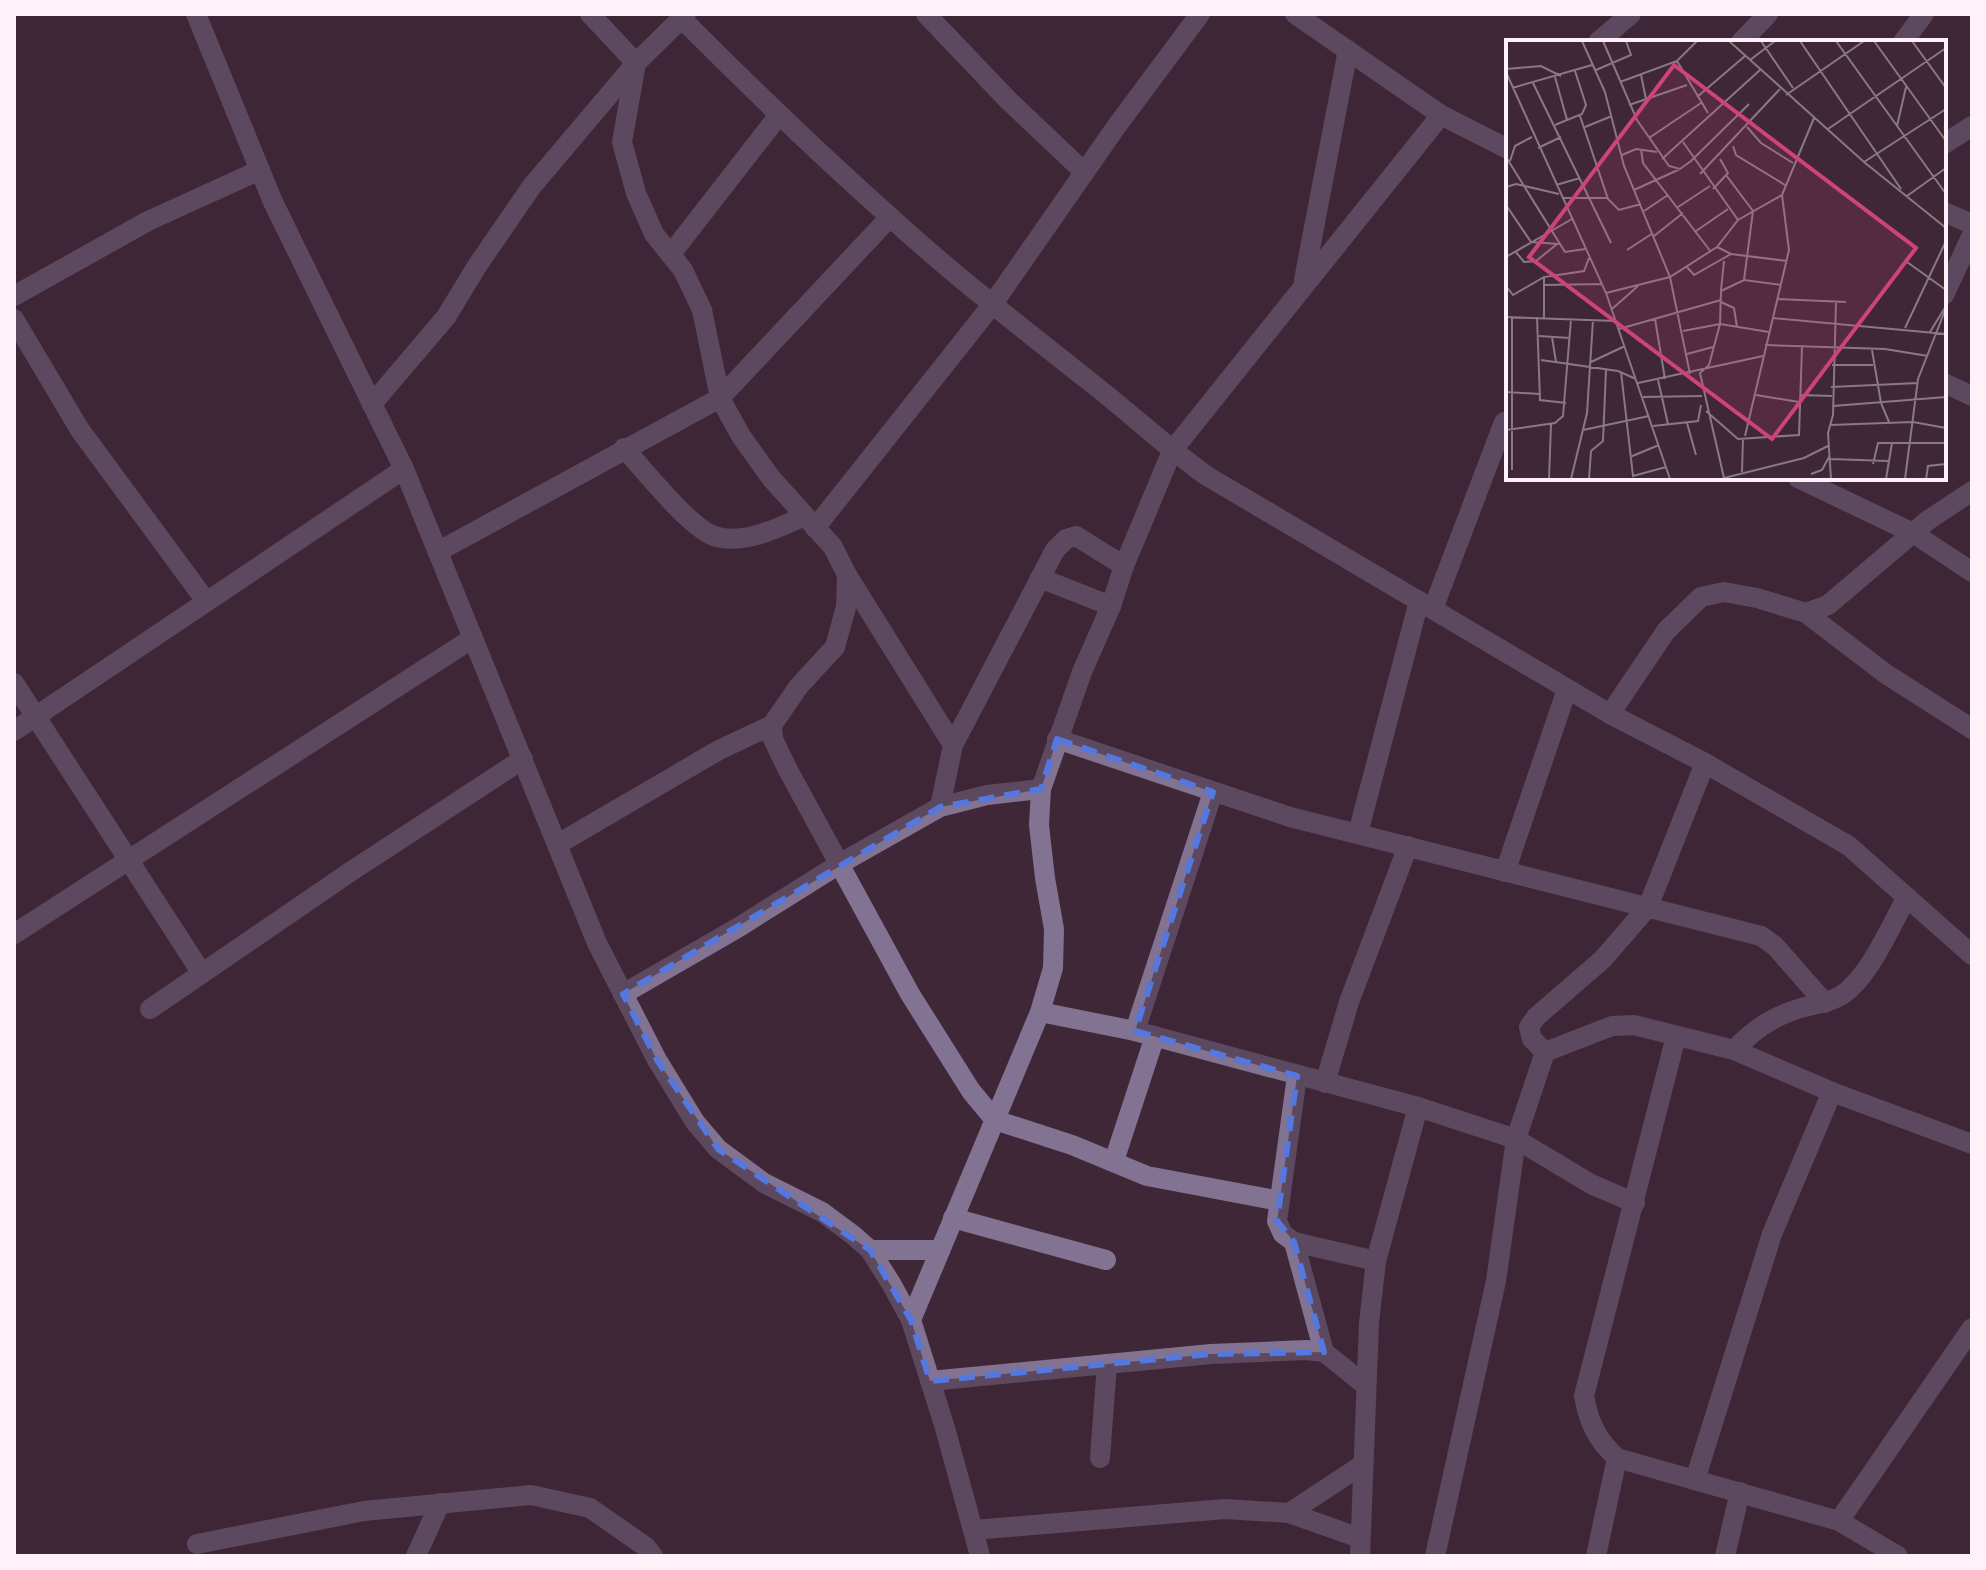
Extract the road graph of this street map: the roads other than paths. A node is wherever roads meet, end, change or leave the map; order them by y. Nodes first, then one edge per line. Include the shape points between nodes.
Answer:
1 (196, 14) edge
2 (590, 14) edge
3 (926, 14) edge
4 (1200, 14) edge
5 (1295, 14) edge
6 (1631, 14) edge
7 (1768, 14) edge
8 (1924, 14) edge
9 (684, 16) edge
10 (1600, 40) edge
11 (1743, 40) edge
12 (1904, 40) edge
13 (1348, 50) junction
14 (636, 63) junction
15 (779, 115) junction
16 (1441, 115) junction
17 (1972, 126) edge
18 (1504, 140) edge
19 (1946, 143) edge
20 (260, 170) junction
21 (1084, 172) junction
22 (1946, 213) edge
23 (890, 217) junction
24 (1972, 224) edge
25 (1972, 235) edge
26 (671, 254) junction
27 (1303, 284) junction
28 (1946, 291) edge
29 (14, 296) edge
30 (992, 305) junction
31 (14, 319) edge
32 (20, 349) edge
33 (1946, 384) edge
34 (1972, 396) edge
35 (720, 398) junction
36 (372, 404) junction
37 (1504, 422) dead end
38 (624, 448) junction
39 (1172, 451) junction
40 (404, 469) junction
41 (1802, 480) edge
42 (1972, 491) edge
43 (810, 522) junction
44 (1913, 533) junction
45 (439, 551) junction
46 (1124, 566) junction
47 (1972, 572) edge
48 (847, 575) junction
49 (1040, 578) junction
50 (206, 601) junction
51 (1426, 605) junction
52 (1111, 606) junction
53 (1806, 613) junction
54 (473, 638) junction
55 (14, 683) edge
56 (1567, 689) junction
57 (1610, 714) junction
58 (37, 715) junction
59 (772, 725) junction
60 (1972, 729) edge
61 (14, 731) edge
62 (1057, 739) junction
63 (953, 745) junction
64 (523, 759) junction
65 (1705, 763) junction
66 (1041, 789) junction
67 (1213, 792) junction
68 (940, 807) junction
69 (1358, 833) junction
70 (558, 844) junction
71 (1408, 846) junction
72 (127, 861) junction
73 (841, 863) junction
74 (1505, 872) junction
75 (1907, 897) junction
76 (1648, 907) junction
77 (14, 934) edge
78 (1972, 955) edge
79 (201, 972) junction
80 (623, 994) junction
81 (1825, 1003) junction
82 (150, 1009) dead end
83 (1040, 1012) junction
84 (1145, 1033) junction
85 (1676, 1036) junction
86 (1734, 1050) junction
87 (1545, 1052) junction
88 (1297, 1076) junction
89 (1325, 1083) junction
90 (1832, 1092) junction
91 (1418, 1107) junction
92 (995, 1120) junction
93 (1516, 1139) junction
94 (1972, 1144) edge
95 (1114, 1161) junction
96 (1280, 1201) junction
97 (1635, 1203) junction
98 (953, 1218) junction
99 (1294, 1242) junction
100 (870, 1250) junction
101 (940, 1250) junction
102 (1106, 1260) dead end
103 (1376, 1261) junction
104 (911, 1320) junction
105 (1972, 1328) edge
106 (1324, 1352) junction
107 (1107, 1364) junction
108 (930, 1381) junction
109 (1365, 1385) junction
110 (1100, 1458) dead end
111 (1617, 1458) junction
112 (1362, 1465) junction
113 (1695, 1480) junction
114 (1740, 1492) junction
115 (440, 1503) junction
116 (1289, 1513) junction
117 (1839, 1521) junction
118 (974, 1530) junction
119 (197, 1544) dead end
120 (1360, 1547) edge
121 (416, 1556) edge
122 (653, 1556) edge
123 (980, 1556) edge
124 (1435, 1556) edge
125 (1596, 1556) edge
126 (1725, 1556) edge
127 (1898, 1556) edge

1 - 20 street
2 - 14 street
3 - 21 street
4 - 21 street
5 - 13 street
6 - 10 street
7 - 11 street
8 - 12 street
9 - 14 street
9 - 15 street
13 - 16 street
13 - 27 street
14 - 26 street via 622,142 636,193 654,234
14 - 36 street via 532,186 446,317
15 - 23 street
15 - 26 street
16 - 18 street
16 - 27 street
17 - 19 street
20 - 29 street via 148,221
20 - 36 street
21 - 30 street
22 - 24 street
23 - 30 street
23 - 35 street
25 - 28 street
26 - 35 street via 702,310
27 - 39 street
30 - 39 street
30 - 43 street
31 - 32 street
32 - 50 street
33 - 34 street
35 - 38 street
35 - 43 street via 763,468
36 - 40 street
37 - 51 street
38 - 43 street via 699,528 716,537 738,538
38 - 45 street
39 - 46 street
39 - 51 street
40 - 45 street
40 - 50 street
41 - 44 street
42 - 44 street
43 - 48 street via 833,547
44 - 47 street
44 - 53 street via 1828,605
45 - 54 street
46 - 49 street via 1076,536 1055,550
46 - 52 street
48 - 59 street via 846,607 835,647
48 - 63 street
49 - 52 street
49 - 63 street
50 - 58 street
51 - 56 street
51 - 69 street
52 - 62 street
53 - 57 street via 1724,592 1701,597 1666,631
53 - 60 street via 1886,674
54 - 64 street
54 - 72 street
55 - 58 street
56 - 57 street
56 - 74 street
57 - 65 street
58 - 61 street
58 - 72 street
59 - 70 street
59 - 73 street via 788,770
62 - 66 street
62 - 67 street
63 - 68 street
64 - 70 street
64 - 79 street
65 - 75 street via 1849,846
65 - 76 street
66 - 68 street
66 - 83 street via 1039,825 1054,929 1053,968
67 - 69 street
67 - 84 street
68 - 73 street
69 - 71 street
70 - 80 street
71 - 74 street
71 - 89 street via 1349,1002
72 - 77 street
72 - 79 street
73 - 80 street
73 - 92 street via 910,994
74 - 76 street
75 - 78 street
75 - 81 street via 1863,974
76 - 81 street via 1761,936
76 - 87 street via 1603,959 1536,1017 1529,1027 1532,1039
79 - 82 street
80 - 100 street via 664,1072 718,1149 764,1183 822,1212
81 - 86 street via 1757,1027
83 - 84 street
83 - 92 street
84 - 88 street
84 - 95 street
85 - 86 street
85 - 87 street via 1634,1025 1612,1026
85 - 97 street
86 - 90 street
87 - 93 street
88 - 89 street
88 - 96 street
89 - 91 street
90 - 94 street
90 - 113 street via 1772,1234
91 - 93 street
91 - 103 street
92 - 95 street
92 - 98 street
93 - 97 street via 1591,1184
93 - 124 street via 1496,1281
95 - 96 street via 1147,1176
96 - 99 street via 1277,1221
97 - 111 street via 1584,1396 1600,1443
98 - 101 street
98 - 102 street
99 - 103 street
99 - 106 street
100 - 101 street
100 - 104 street
101 - 104 street
103 - 109 street
104 - 108 street
105 - 117 street
106 - 107 street via 1211,1354
106 - 109 street
107 - 108 street
107 - 110 street
108 - 118 street
109 - 112 street
111 - 113 street
111 - 125 street
112 - 116 street
112 - 120 street
113 - 114 street
114 - 117 street
114 - 126 street
115 - 119 street via 364,1511
115 - 121 street
115 - 122 street via 531,1495 590,1508
116 - 118 street via 1225,1509
116 - 120 street
117 - 127 street
118 - 123 street

